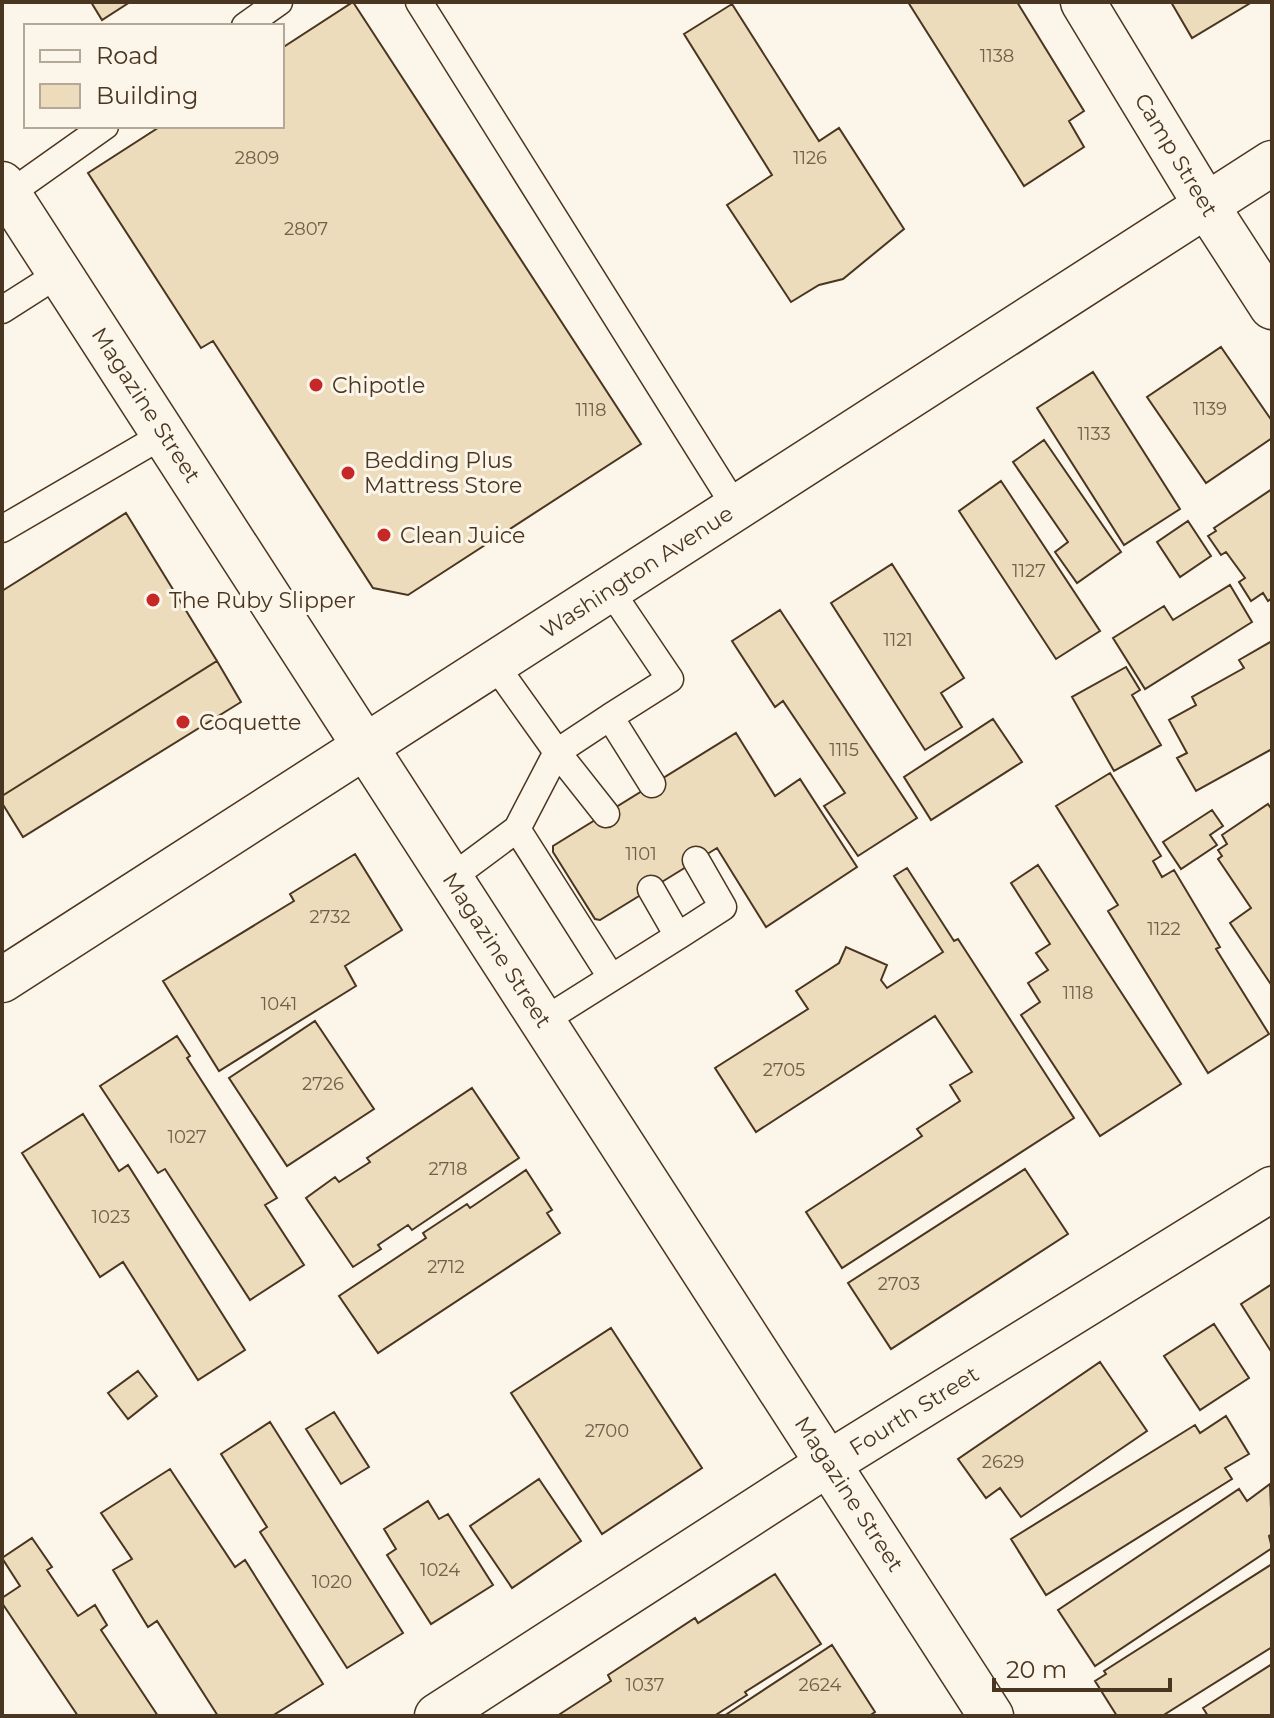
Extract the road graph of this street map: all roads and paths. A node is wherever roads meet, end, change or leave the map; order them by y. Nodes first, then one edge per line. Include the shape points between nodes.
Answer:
1 (279, 2) edge
2 (419, 2) edge
3 (1083, 2) edge
4 (248, 24) edge
5 (102, 128) edge
6 (1272, 163) edge
7 (5, 189) edge
8 (1206, 205) junction
9 (60, 273) junction
10 (1272, 307) edge
11 (2, 310) edge
12 (165, 434) junction
13 (736, 508) junction
14 (2, 529) edge
15 (610, 590) junction
16 (495, 665) junction
17 (610, 717) junction
18 (365, 746) junction
19 (557, 752) junction
20 (652, 784) dead end
21 (606, 814) dead end
22 (517, 829) junction
23 (696, 860) dead end
24 (451, 878) junction
25 (651, 889) dead end
26 (678, 936) junction
27 (611, 977) junction
28 (2, 980) edge
29 (543, 1021) junction
30 (1272, 1189) edge
31 (829, 1463) junction
32 (437, 1716) edge
33 (991, 1716) edge

1 - 4 lane
2 - 13 lane
3 - 8 street, Camp Street
5 - 7 lane
6 - 8 street, Washington Avenue
7 - 9 street, Magazine Street
8 - 10 street, Camp Street
8 - 13 street, Washington Avenue
9 - 11 lane
9 - 12 street, Magazine Street
12 - 14 lane
12 - 18 street, Magazine Street
13 - 15 street, Washington Avenue
15 - 16 street, Washington Avenue
15 - 17 lane via 670,679
16 - 18 street, Washington Avenue
16 - 19 lane
17 - 19 lane
17 - 20 lane
18 - 24 street, Magazine Street
18 - 28 street, Washington Avenue
19 - 21 lane
19 - 22 lane
22 - 24 lane
22 - 27 lane
23 - 26 lane via 723,907
24 - 29 street, Magazine Street
25 - 26 lane
26 - 27 lane
27 - 29 lane
29 - 31 street, Magazine Street
30 - 31 street, Fourth Street
31 - 32 street, Fourth Street
31 - 33 street, Magazine Street

